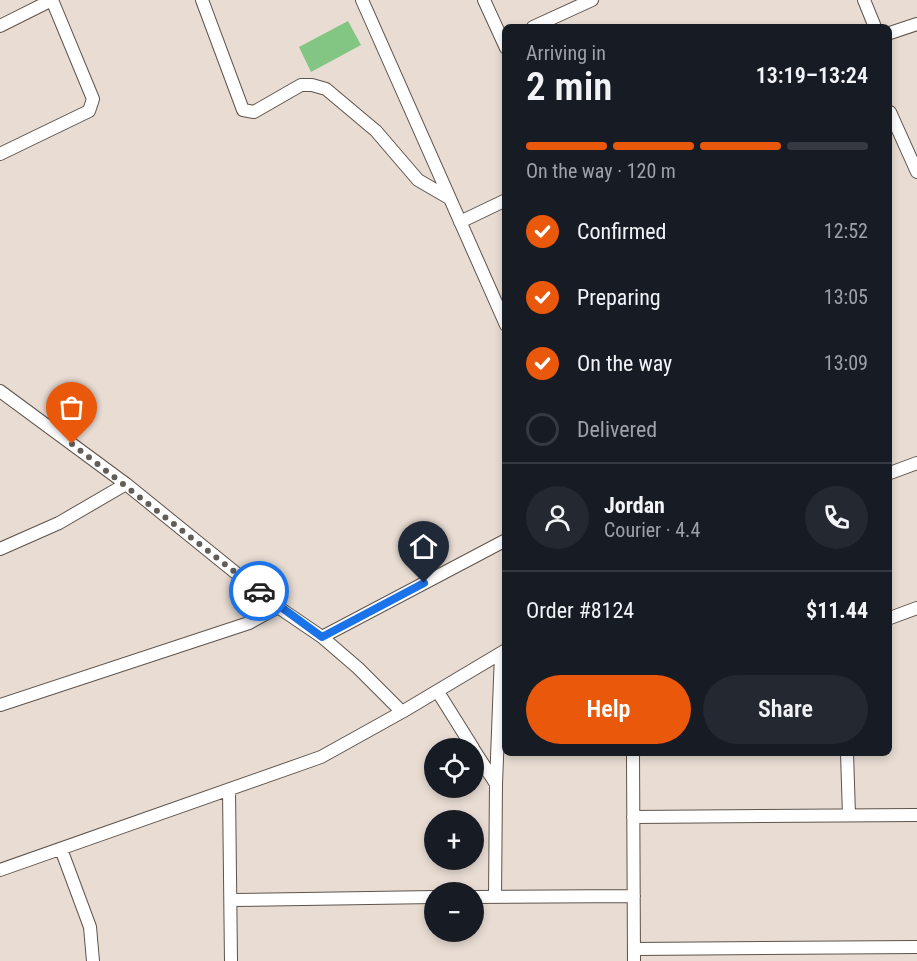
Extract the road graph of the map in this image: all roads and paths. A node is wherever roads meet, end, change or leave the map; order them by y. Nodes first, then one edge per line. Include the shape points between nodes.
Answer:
1 (52, 0) edge
2 (202, 0) edge
3 (362, 0) edge
4 (484, 0) edge
5 (592, 0) edge
6 (864, 0) edge
7 (540, 24) edge
8 (874, 24) edge
9 (917, 24) edge
10 (0, 26) edge
11 (892, 32) edge
12 (502, 39) edge
13 (892, 116) edge
14 (0, 154) edge
15 (917, 172) edge
16 (449, 198) junction
17 (502, 202) edge
18 (460, 222) junction
19 (502, 316) edge
20 (0, 391) edge
21 (917, 463) edge
22 (892, 469) edge
23 (126, 484) junction
24 (502, 542) edge
25 (0, 549) edge
26 (278, 607) junction
27 (917, 608) edge
28 (892, 617) edge
29 (322, 637) junction
30 (502, 653) edge
31 (502, 671) edge
32 (438, 692) junction
33 (0, 705) edge
34 (402, 712) junction
35 (467, 738) edge
36 (633, 756) edge
37 (847, 756) edge
38 (484, 765) edge
39 (496, 784) junction
40 (229, 790) junction
41 (849, 815) junction
42 (917, 815) edge
43 (633, 818) junction
44 (61, 849) junction
45 (0, 870) edge
46 (634, 896) junction
47 (424, 897) edge
48 (484, 897) edge
49 (495, 897) junction
50 (231, 900) junction
51 (917, 947) edge
52 (634, 955) edge
53 (771, 955) edge
54 (93, 961) edge
55 (231, 961) edge

1 - 10 street
1 - 14 street via 93,99 92,106 89,111
2 - 16 street via 243,110 254,112 302,86 326,88 376,131 418,180
3 - 16 street
4 - 12 street
5 - 7 street
6 - 8 street
9 - 11 street
13 - 15 street
16 - 18 street
17 - 18 street
18 - 19 street
20 - 23 street
21 - 22 street
23 - 25 street via 69,518
23 - 26 street
24 - 29 street
26 - 29 street
26 - 33 street via 249,623
27 - 28 street
29 - 34 street
30 - 32 street
31 - 39 street
32 - 34 street
32 - 35 street
34 - 40 street via 321,757
36 - 43 street
37 - 41 street
38 - 39 street
39 - 49 street
40 - 44 street
40 - 50 street
41 - 42 street
41 - 43 street
43 - 46 street
44 - 45 street
44 - 54 street via 90,927
46 - 49 street
46 - 52 street
47 - 50 street
48 - 49 street
50 - 55 street
51 - 53 street
52 - 53 street

